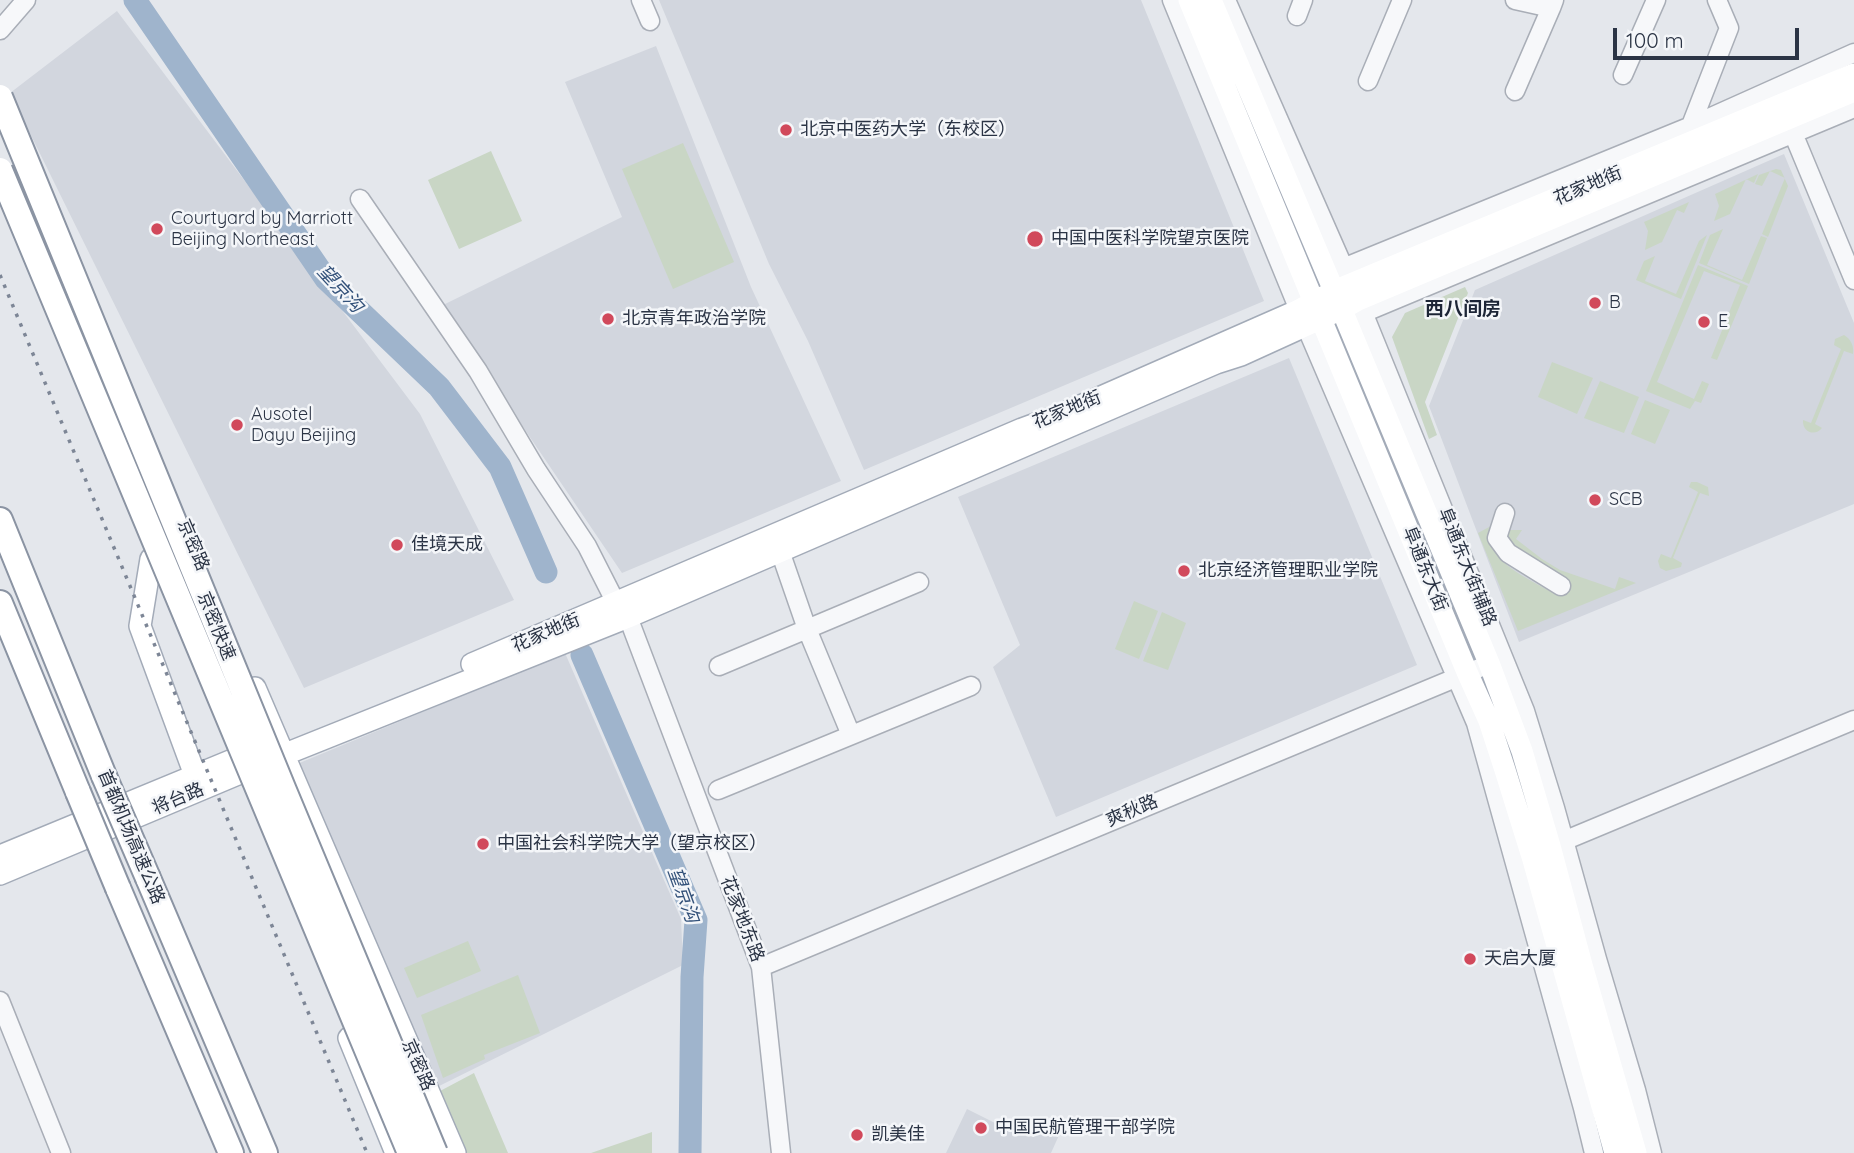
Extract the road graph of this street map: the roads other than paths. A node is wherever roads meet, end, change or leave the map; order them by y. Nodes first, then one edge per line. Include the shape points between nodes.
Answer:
1 (26, 0) edge
2 (641, 0) edge
3 (1172, 0) edge
4 (1189, 0) edge
5 (1211, 0) edge
6 (1226, 0) edge
7 (1402, 0) edge
8 (1515, 0) edge
9 (1656, 0) edge
10 (1717, 0) edge
11 (1553, 4) edge
12 (650, 21) dead end
13 (0, 30) edge
14 (1854, 54) edge
15 (1854, 74) edge
16 (1623, 75) dead end
17 (1368, 81) dead end
18 (0, 90) edge
19 (1515, 91) dead end
20 (1854, 91) edge
21 (0, 97) edge
22 (1854, 108) edge
23 (1791, 126) junction
24 (1687, 136) junction
25 (1, 178) edge
26 (360, 199) dead end
27 (1854, 280) edge
28 (1348, 294) junction
29 (1310, 314) junction
30 (1505, 513) dead end
31 (0, 520) edge
32 (780, 551) junction
33 (151, 559) junction
34 (919, 582) dead end
35 (1561, 586) dead end
36 (0, 603) edge
37 (622, 610) junction
38 (807, 629) junction
39 (1497, 660) junction
40 (719, 666) dead end
41 (1461, 674) junction
42 (971, 686) dead end
43 (1854, 720) edge
44 (850, 735) junction
45 (281, 748) junction
46 (237, 766) junction
47 (195, 775) junction
48 (718, 790) dead end
49 (1557, 843) junction
50 (0, 856) edge
51 (0, 874) edge
52 (761, 967) junction
53 (0, 1001) edge
54 (61, 1153) edge
55 (231, 1153) edge
56 (265, 1153) edge
57 (396, 1153) edge
58 (410, 1153) edge
59 (435, 1153) edge
60 (455, 1153) edge
61 (781, 1153) edge
62 (1594, 1153) edge
63 (1615, 1153) edge
64 (1636, 1153) edge
65 (1652, 1153) edge

1 - 13 street
2 - 12 street
3 - 29 street
4 - 29 main road, 阜通东大街
5 - 28 main road, 阜通东大街
6 - 28 street, 阜通东大街辅路
7 - 17 street
8 - 11 street
9 - 16 street
10 - 24 street via 1729,28
11 - 19 street
14 - 24 street
15 - 24 main road, 花家地街
18 - 45 main road, 京密路
20 - 23 main road, 花家地街
21 - 59 highway, 京密快速, bridge
22 - 23 street
23 - 27 street
23 - 28 main road, 花家地街
24 - 28 main road, 花家地街
25 - 33 main road
25 - 58 highway, 京密快速, bridge
26 - 37 street, 花家地东路 via 478,371
28 - 29 main road, 花家地街
28 - 39 main road, 阜通东大街
28 - 39 street, 阜通东大街辅路 via 1447,502
29 - 32 main road, 花家地街 via 1241,355
29 - 37 main road, 花家地街 via 1022,429
29 - 41 main road, 阜通东大街
30 - 35 street via 1497,538 1508,553
31 - 56 highway, 首都机场高速公路, bridge
32 - 37 main road, 花家地街
32 - 38 street
33 - 46 main road
33 - 47 main road via 140,626
34 - 38 street
36 - 55 highway, 首都机场高速公路, bridge
37 - 45 main road, 花家地街 via 454,671
37 - 52 street, 花家地东路
38 - 40 street
38 - 44 street
39 - 41 street, 爽秋路
39 - 49 main road, 阜通东大街 via 1522,751
41 - 52 street, 爽秋路
41 - 62 street
41 - 63 main road, 阜通东大街 via 1489,721 1505,770
42 - 44 street
43 - 49 street
44 - 48 street
45 - 46 main road, 花家地街
45 - 60 main road, 京密路
46 - 47 main road, 将台路
46 - 51 main road, 将台路
46 - 57 main road
47 - 50 main road, 将台路
49 - 64 main road, 阜通东大街 via 1582,965
49 - 65 street via 1597,958
52 - 61 street, 花家地东路
53 - 54 street

